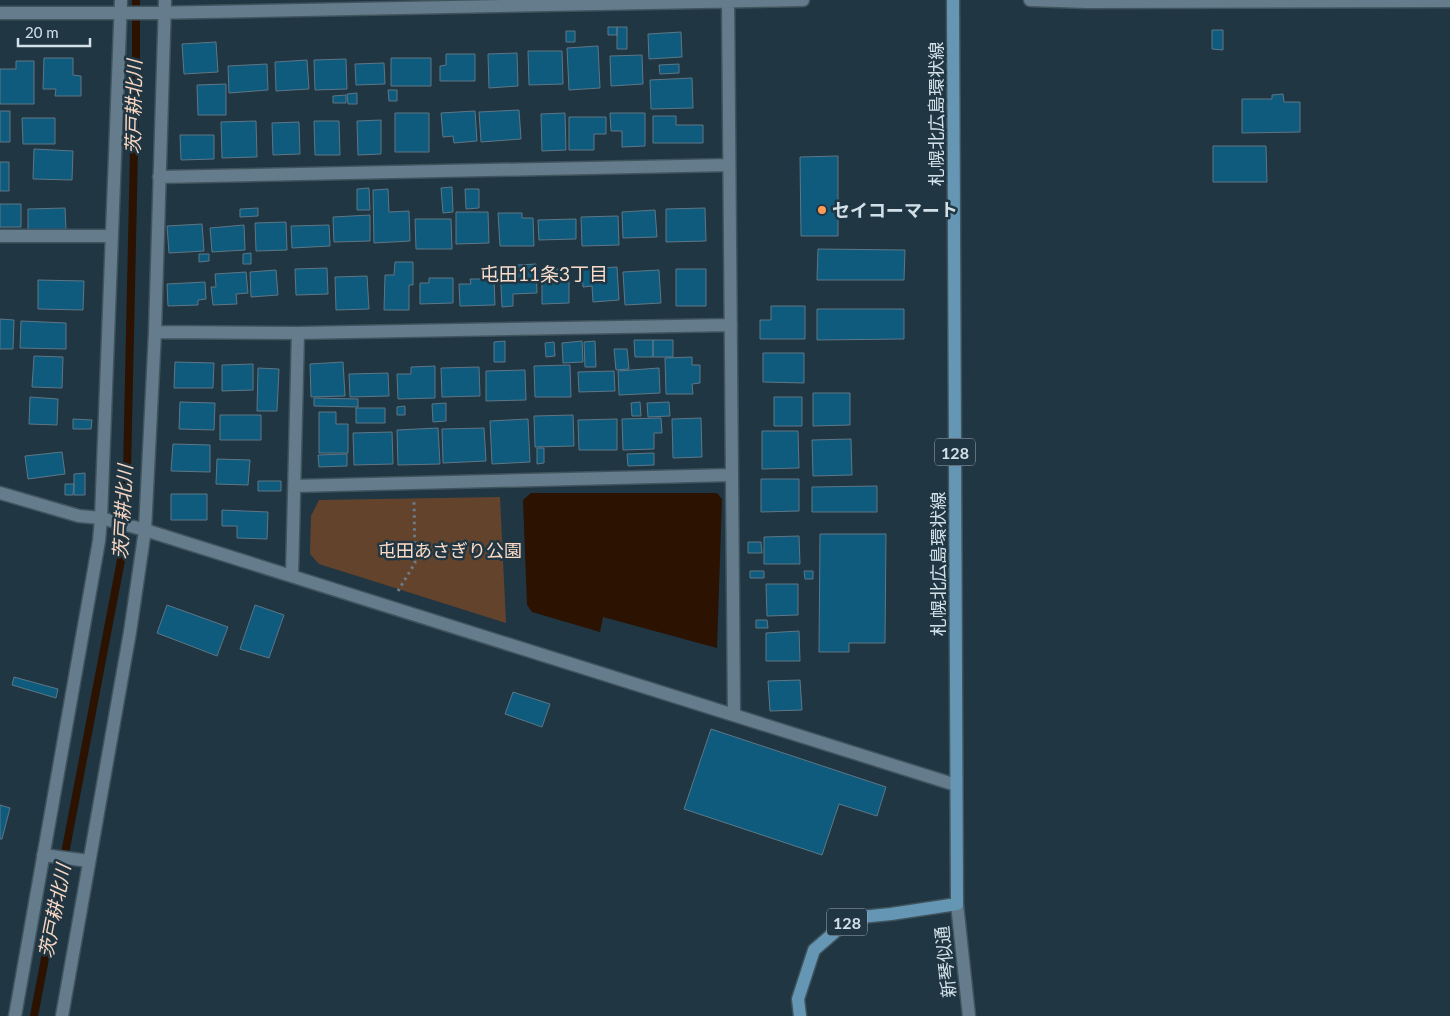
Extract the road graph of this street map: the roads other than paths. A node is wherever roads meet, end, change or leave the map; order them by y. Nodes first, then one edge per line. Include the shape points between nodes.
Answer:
1 (803, 0) edge
2 (953, 0) edge
3 (1030, 0) edge
4 (728, 1) edge
5 (1450, 1) edge
6 (165, 6) edge
7 (123, 8) edge
8 (0, 13) edge
9 (729, 165) junction
10 (159, 177) junction
11 (0, 236) edge
12 (112, 236) junction
13 (731, 325) junction
14 (155, 332) junction
15 (298, 333) junction
16 (732, 475) junction
17 (295, 486) junction
18 (0, 493) edge
19 (101, 518) junction
20 (145, 530) junction
21 (292, 575) junction
22 (734, 714) junction
23 (956, 784) junction
24 (49, 856) junction
25 (83, 861) junction
26 (957, 904) junction
27 (15, 1016) edge
28 (62, 1016) edge
29 (800, 1016) edge
30 (969, 1016) edge

1 - 4 street
2 - 23 main road, 札幌北広島環状線 / 128
3 - 5 street
4 - 6 street
4 - 9 street
6 - 7 street via 150,13
6 - 10 street
7 - 8 street
7 - 12 street
9 - 10 street
9 - 13 street
10 - 14 street
11 - 12 street
12 - 19 street
13 - 15 street
13 - 16 street
14 - 15 street
14 - 20 street
15 - 17 street
16 - 17 street
16 - 22 street
17 - 21 street
18 - 19 street via 78,516
19 - 20 street
19 - 24 street
20 - 21 street
20 - 25 street via 130,632
21 - 22 street
22 - 23 street
23 - 26 main road, 札幌北広島環状線 / 128
24 - 25 street
24 - 27 street
25 - 28 street
26 - 29 main road, 128 via 851,918 814,950 798,999
26 - 30 street, 新琴似通

